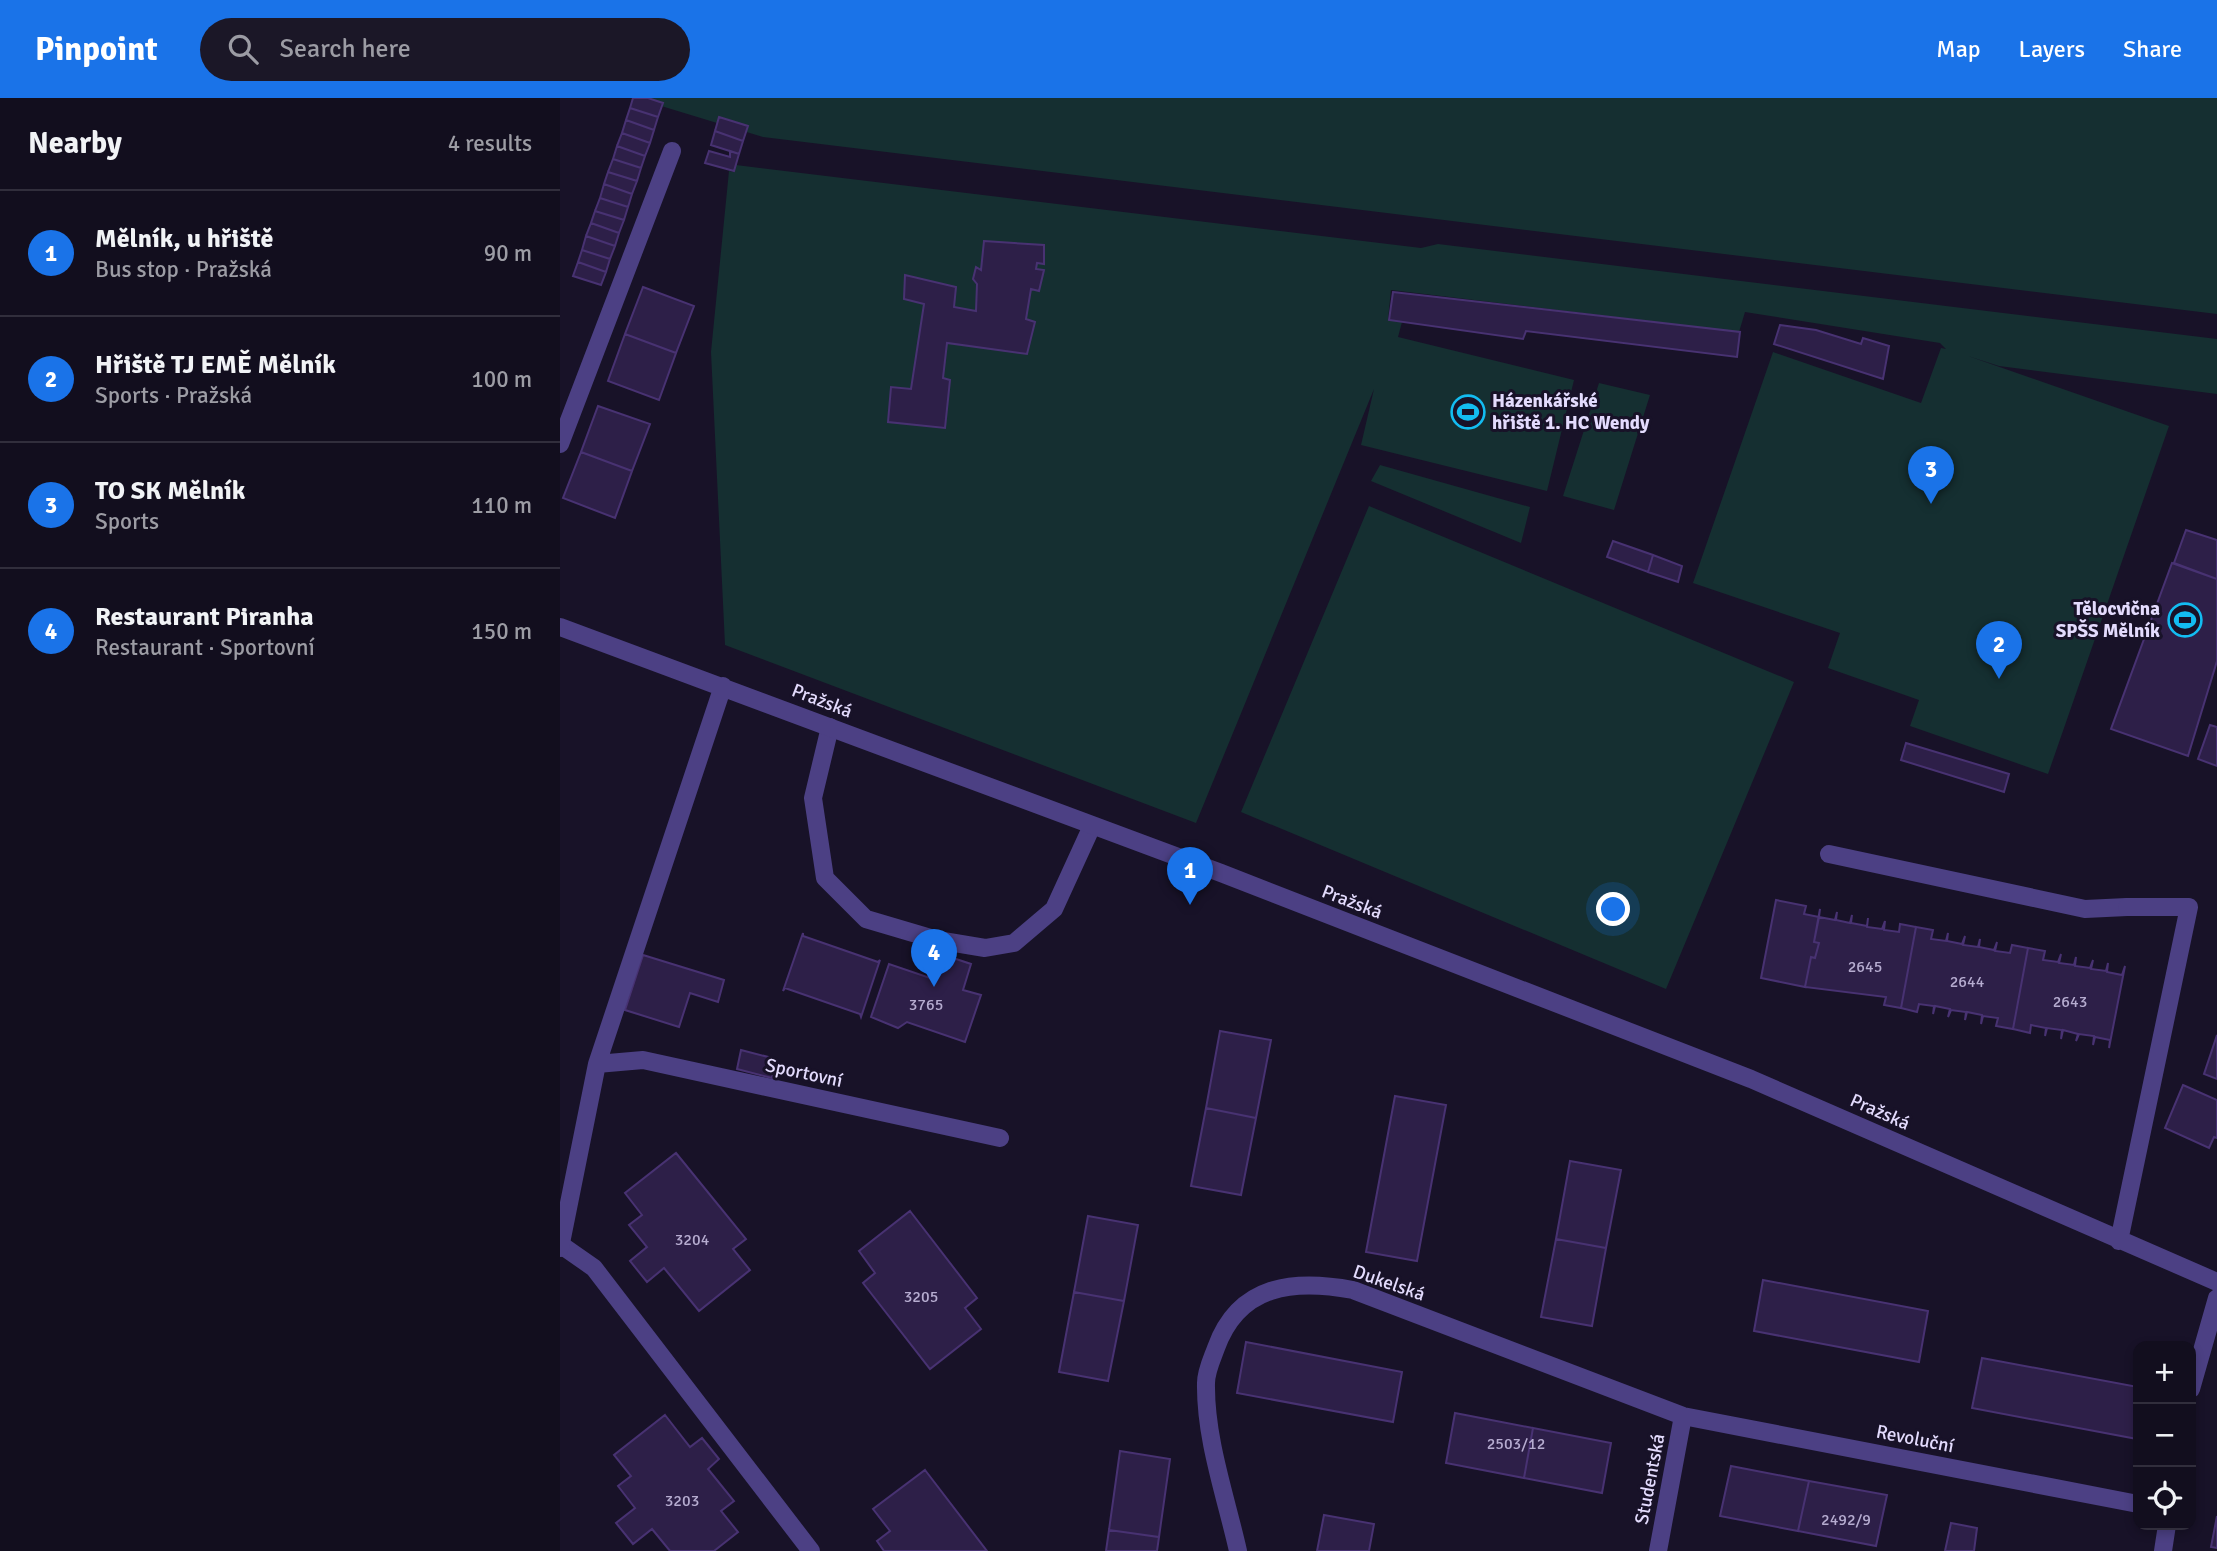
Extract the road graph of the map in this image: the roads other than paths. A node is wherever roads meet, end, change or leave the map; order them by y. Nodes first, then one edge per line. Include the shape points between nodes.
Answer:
1 (672, 151) dead end
2 (560, 444) edge
3 (560, 627) edge
4 (723, 687) junction
5 (830, 727) junction
6 (1093, 826) junction
7 (1829, 854) dead end
8 (597, 1064) junction
9 (1000, 1138) dead end
10 (2119, 1241) junction
11 (560, 1246) edge
12 (2217, 1282) edge
13 (2217, 1298) edge
14 (2196, 1372) edge
15 (1684, 1416) junction
16 (2133, 1503) edge
17 (2166, 1530) edge
18 (811, 1551) edge
19 (1238, 1551) edge
20 (1658, 1551) edge
21 (2163, 1551) edge

1 - 2 street
3 - 4 street, Pražská
4 - 5 street, Pražská
4 - 8 street
5 - 6 street, Pražská
5 - 6 street via 813,798 825,878 866,919 937,940 985,948 1014,943 1054,909
6 - 10 street, Pražská via 1751,1079
7 - 10 street via 2085,909 2189,907
8 - 9 street, Sportovní via 643,1060
8 - 11 street
10 - 12 street, Pražská
11 - 18 street via 594,1268
13 - 14 street
15 - 16 street, Revoluční
15 - 19 street, Dukelská via 1353,1290 1314,1284 1284,1286 1251,1301 1234,1315 1221,1334 1205,1382 1210,1431
15 - 20 street, Studentská
17 - 21 street

